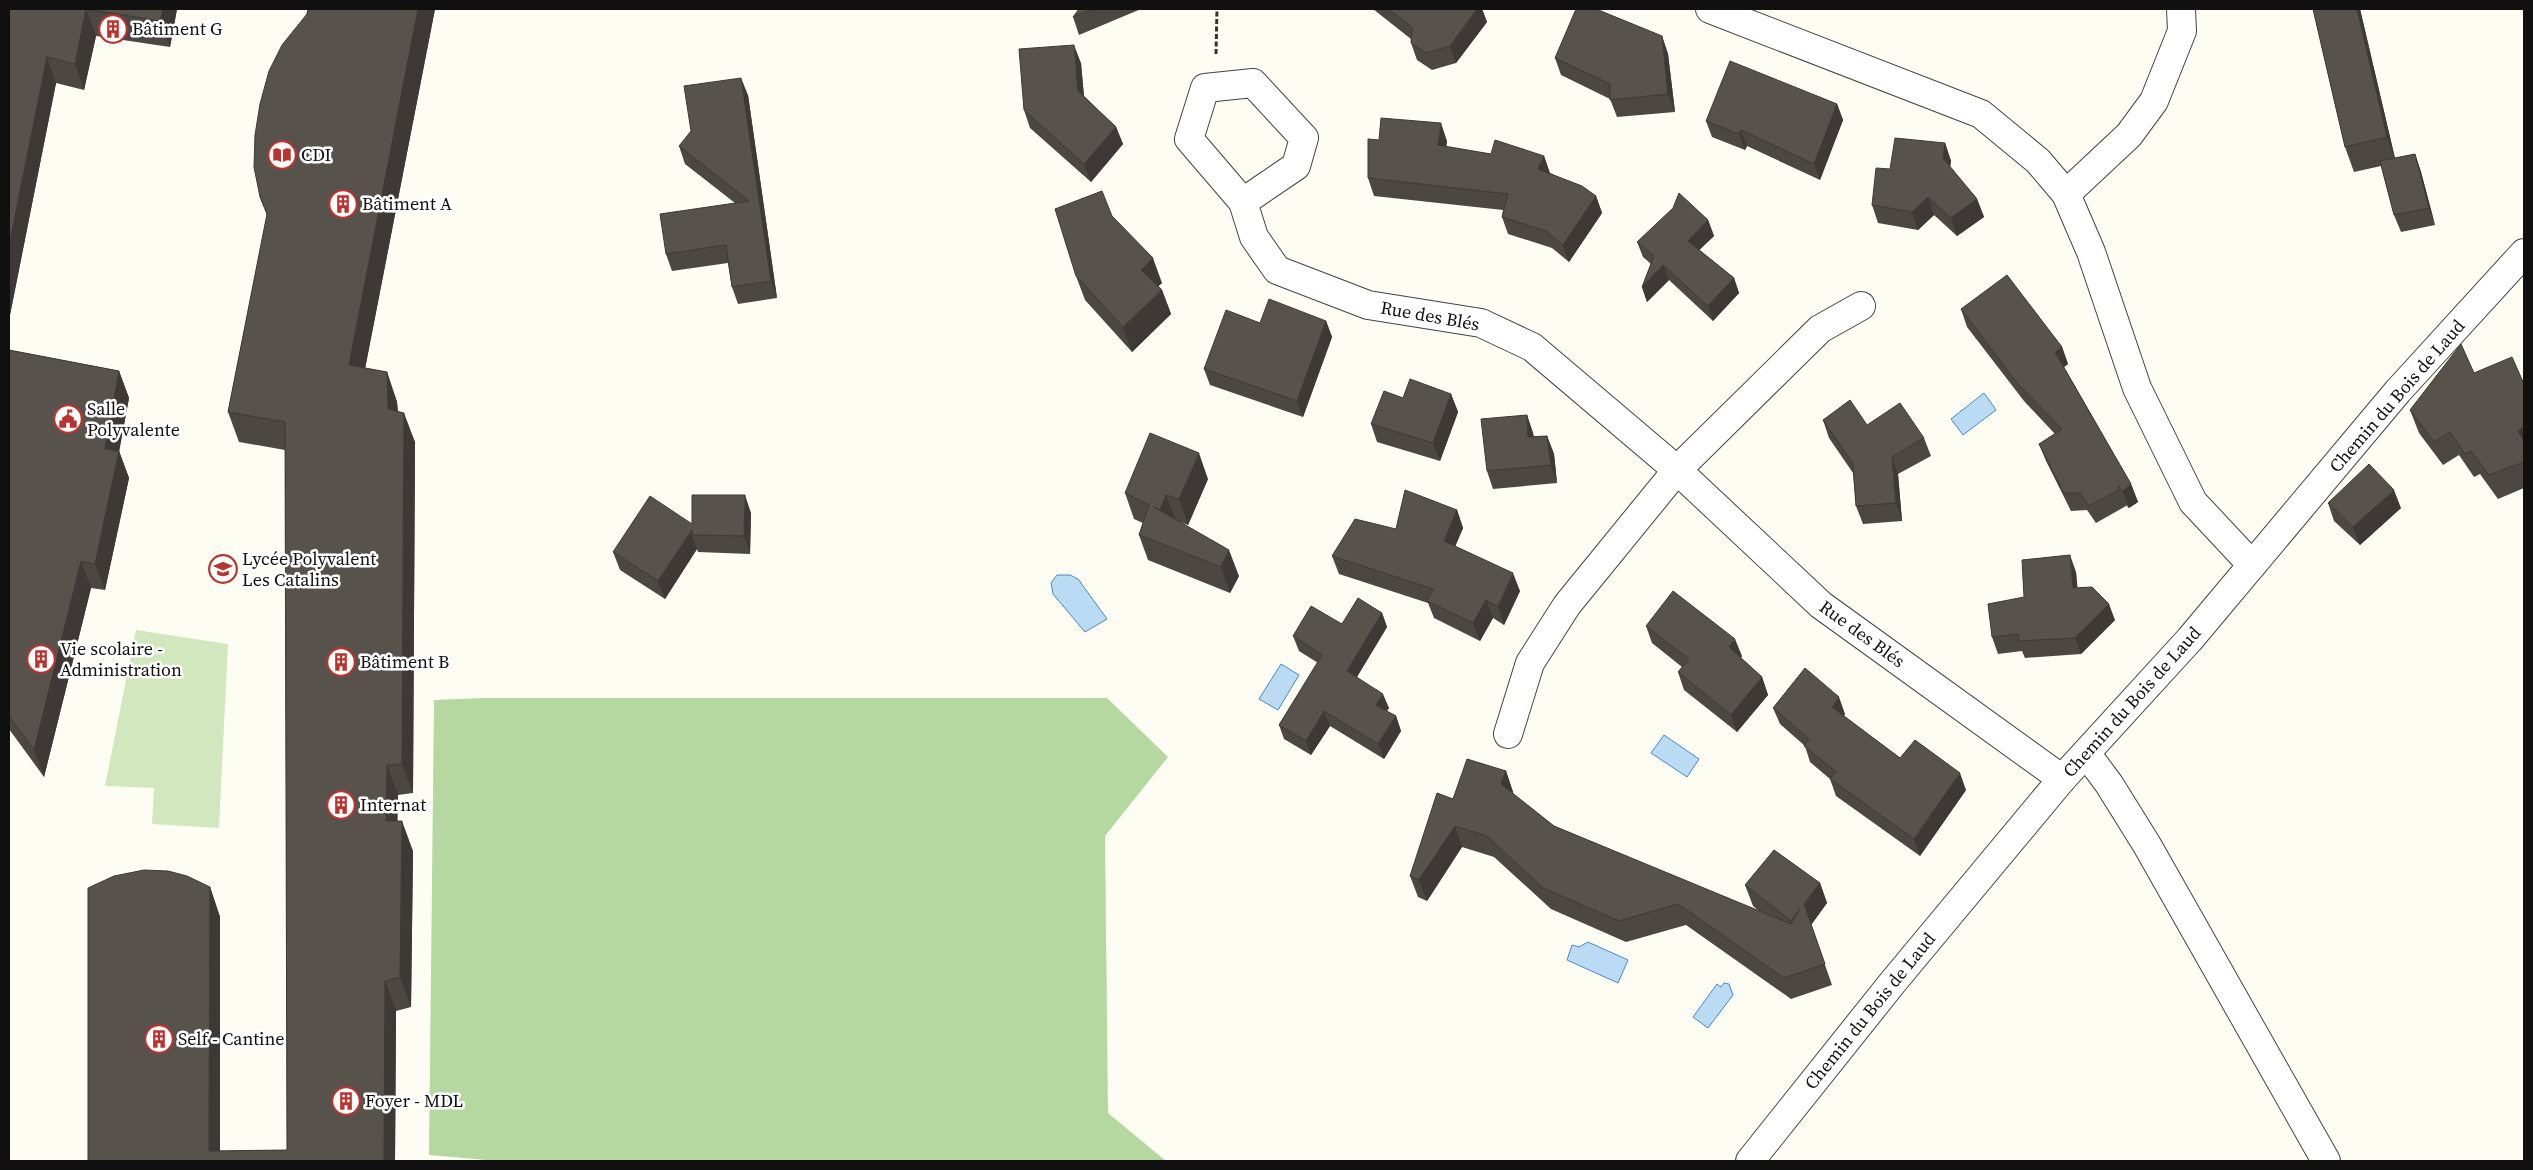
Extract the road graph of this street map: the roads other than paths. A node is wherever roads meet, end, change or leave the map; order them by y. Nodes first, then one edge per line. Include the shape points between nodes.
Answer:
1 (1710, 9) edge
2 (2181, 9) edge
3 (2066, 194) junction
4 (1243, 202) junction
5 (2524, 253) edge
6 (1861, 306) dead end
7 (1677, 470) junction
8 (2252, 565) junction
9 (1508, 734) dead end
10 (2086, 753) junction
11 (2062, 779) junction
12 (1750, 1161) edge
13 (2326, 1161) edge

1 - 3 street via 1981,114 2038,161
2 - 3 street via 2182,31 2154,101 2129,135
3 - 8 street via 2092,252 2137,388 2193,502
4 - 4 street, Rue des Blés via 1190,139 1205,88 1253,83 1304,138 1296,166
4 - 7 street, Rue des Blés via 1254,237 1277,270 1368,305 1482,323 1532,347
5 - 8 street, Chemin du Bois de Laud via 2398,391
6 - 7 street via 1820,329
7 - 9 street via 1568,605 1530,663
7 - 11 street, Rue des Blés via 1821,605
8 - 10 street, Chemin du Bois de Laud via 2190,639
10 - 11 street, Chemin du Bois de Laud
10 - 13 street via 2110,784 2147,844
11 - 12 street, Chemin du Bois de Laud via 1886,990

